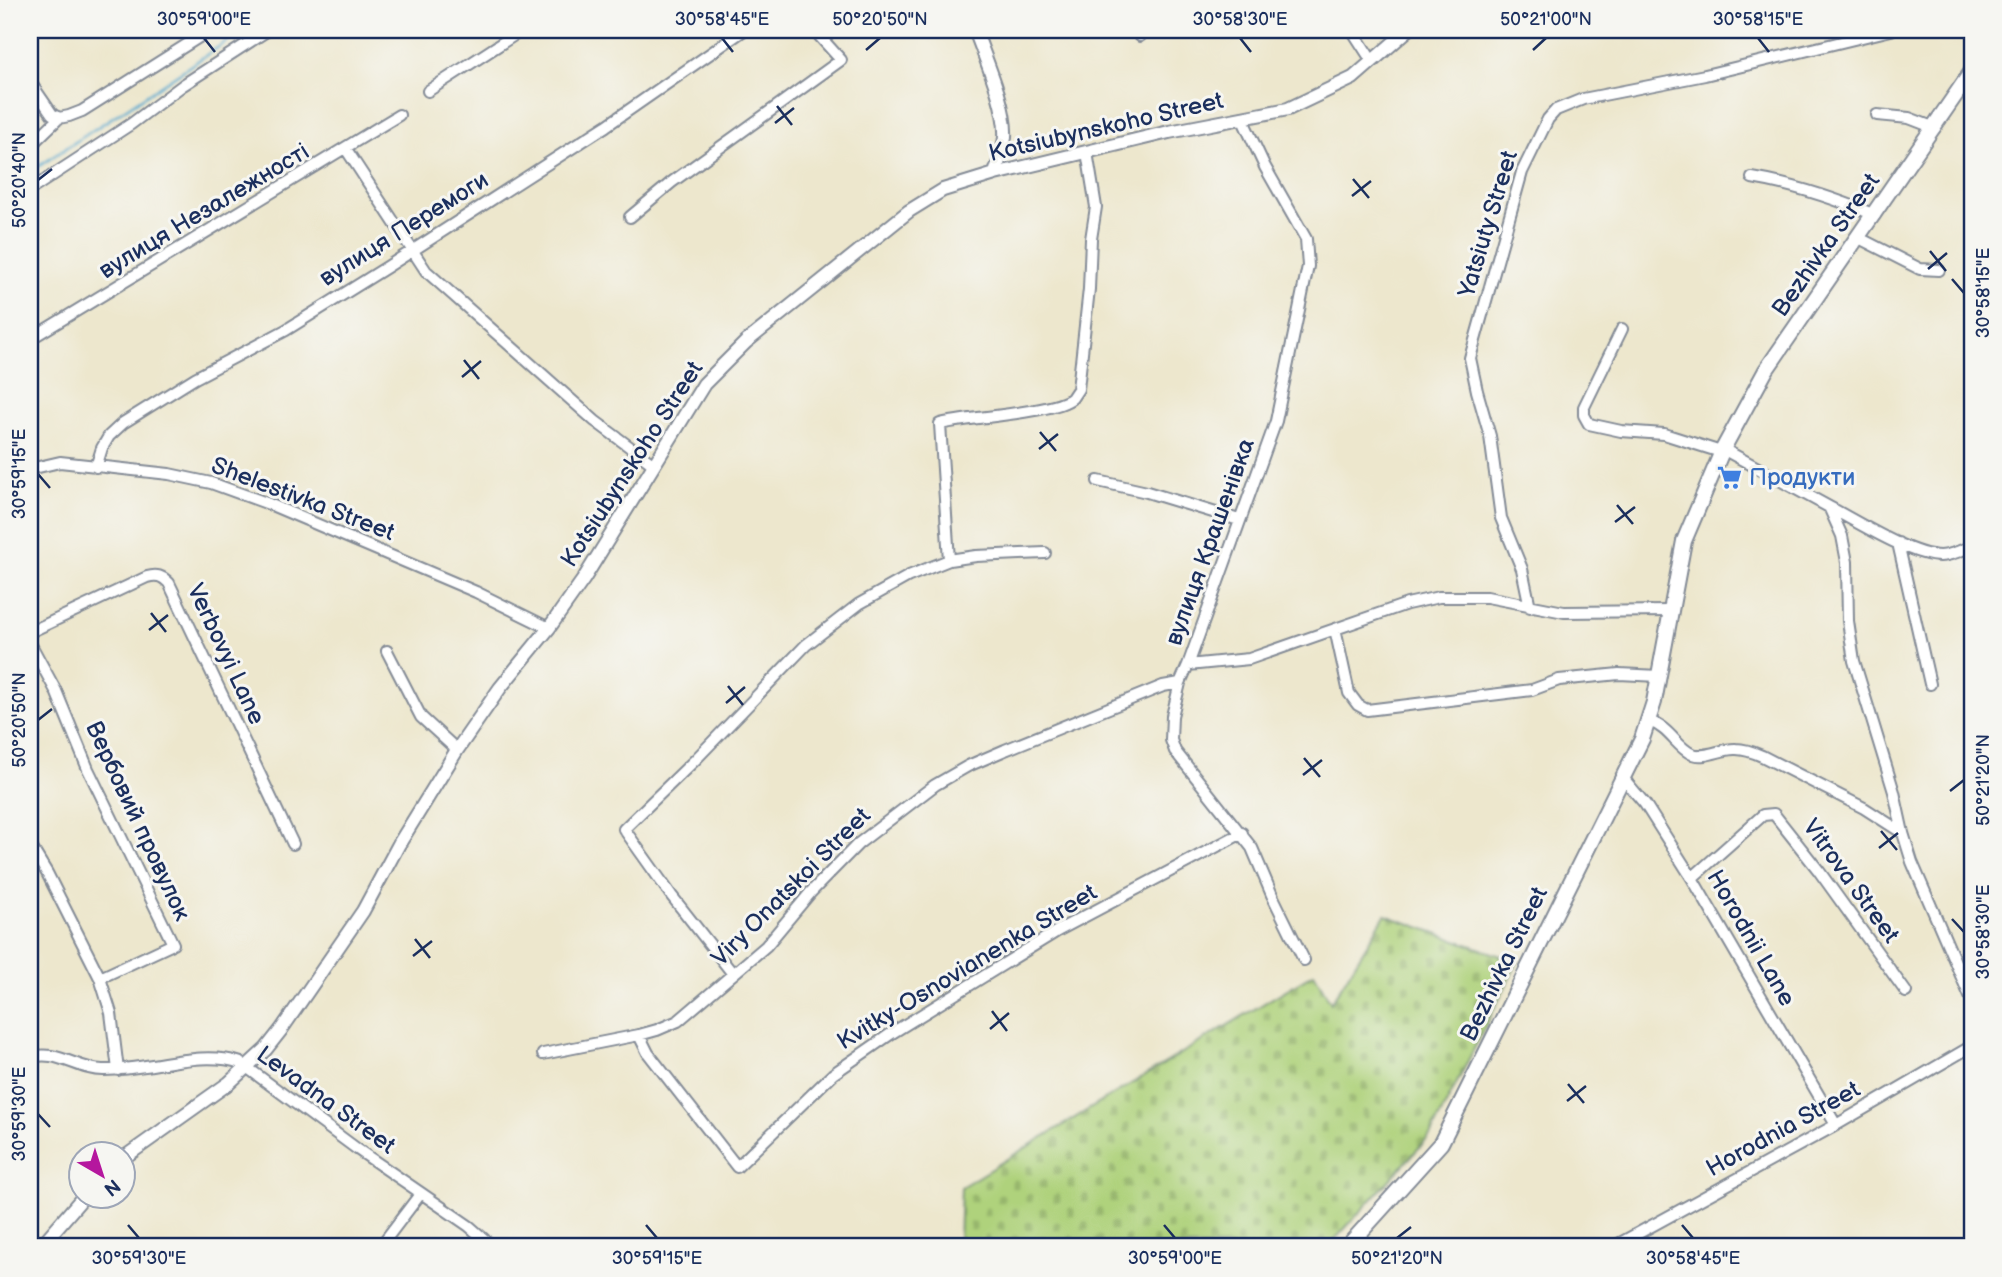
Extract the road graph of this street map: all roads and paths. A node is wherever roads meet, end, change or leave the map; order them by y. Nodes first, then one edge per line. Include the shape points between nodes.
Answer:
1 (210, 30) edge
2 (268, 30) edge
3 (522, 30) edge
4 (744, 30) edge
5 (814, 30) edge
6 (975, 30) edge
7 (1352, 30) edge
8 (1408, 30) edge
9 (1891, 30) edge
10 (1372, 61) junction
11 (1972, 71) edge
12 (30, 82) edge
13 (428, 91) dead end
14 (398, 115) dead end
15 (1877, 115) dead end
16 (59, 118) junction
17 (1242, 118) junction
18 (1935, 128) junction
19 (30, 146) edge
20 (346, 149) junction
21 (1087, 152) junction
22 (995, 174) junction
23 (1752, 178) dead end
24 (30, 190) edge
25 (1875, 215) junction
26 (630, 217) dead end
27 (1858, 238) junction
28 (411, 251) junction
29 (1939, 270) dead end
30 (1622, 329) dead end
31 (30, 340) edge
32 (1722, 451) junction
33 (654, 466) junction
34 (96, 467) junction
35 (30, 469) edge
36 (1098, 481) dead end
37 (1829, 507) junction
38 (1239, 520) junction
39 (1898, 543) junction
40 (1972, 546) edge
41 (1045, 553) dead end
42 (949, 560) junction
43 (1530, 607) junction
44 (1671, 611) junction
45 (549, 628) junction
46 (1335, 629) junction
47 (30, 632) edge
48 (30, 643) edge
49 (387, 651) dead end
50 (1188, 665) junction
51 (1659, 676) junction
52 (1180, 682) junction
53 (1930, 684) dead end
54 (1649, 721) junction
55 (457, 750) junction
56 (1623, 778) junction
57 (1242, 833) junction
58 (1903, 833) junction
59 (293, 844) dead end
60 (30, 845) edge
61 (1692, 878) junction
62 (1304, 960) dead end
63 (1972, 961) edge
64 (1958, 968) junction
65 (733, 974) junction
66 (100, 978) junction
67 (1906, 992) dead end
68 (1972, 1001) edge
69 (639, 1035) junction
70 (1972, 1046) edge
71 (543, 1054) dead end
72 (30, 1056) edge
73 (247, 1067) junction
74 (118, 1070) junction
75 (1836, 1125) junction
76 (136, 1149) edge
77 (421, 1192) junction
78 (73, 1210) edge
79 (40, 1247) edge
80 (380, 1247) edge
81 (493, 1247) edge
82 (1347, 1247) edge
83 (1613, 1247) edge

1 - 16 street via 82,111
2 - 24 street
3 - 13 street
4 - 28 street, вулиця Перемоги via 606,126
5 - 26 street via 841,60
6 - 22 street via 1002,111 1005,138
7 - 10 street
8 - 10 street, Kotsiubynskoho Street
9 - 43 street, Yatsiuty Street via 1583,99 1556,110 1548,119 1522,172 1470,358 1490,436 1501,518 1522,569
10 - 17 street, Kotsiubynskoho Street via 1353,78 1288,109
11 - 18 main road, Bezhivka Street
12 - 16 street
14 - 20 street, вулиця Незалежності
15 - 18 street via 1909,118
16 - 19 street
17 - 21 street, Kotsiubynskoho Street
17 - 38 street, вулиця Крашенівка via 1306,239 1308,266 1276,421
18 - 25 main road, Bezhivka Street
20 - 28 street
20 - 31 street, вулиця Незалежності
21 - 22 street, Kotsiubynskoho Street
21 - 42 street via 1096,207 1078,389 1060,404 940,424
22 - 33 street, Kotsiubynskoho Street via 943,191 909,211 746,342 704,384
23 - 25 street via 1828,195
25 - 27 main road, Bezhivka Street
27 - 29 street via 1920,268
27 - 32 main road, Bezhivka Street via 1766,370
28 - 33 street via 435,279 585,413
28 - 34 street, вулиця Перемоги via 286,330 122,423 109,436
30 - 32 street via 1584,407 1589,424 1664,434
32 - 37 street
32 - 44 main road, Bezhivka Street via 1684,541
33 - 45 street, Kotsiubynskoho Street
34 - 35 street, Shelestivka Street via 60,462
34 - 45 street, Shelestivka Street via 211,483 463,587
36 - 38 street
37 - 39 street
37 - 58 street via 1847,562 1854,661 1895,792
38 - 50 street, вулиця Крашенівка
39 - 40 street via 1937,556
39 - 53 street
41 - 42 street
42 - 65 street via 859,604 806,645 624,829
43 - 44 street via 1564,612
43 - 46 street via 1487,597 1439,597
44 - 51 main road, Bezhivka Street
45 - 55 street, Kotsiubynskoho Street
46 - 50 street via 1249,659
46 - 51 street via 1349,693 1367,710 1532,690 1559,680 1619,674
47 - 59 street, Verbovyi Lane via 147,577 163,577
48 - 66 street, Вербовий провулок via 173,944
49 - 55 street via 421,717
50 - 52 street, вулиця Крашенівка
51 - 54 main road, Bezhivka Street
52 - 57 street, вулиця Крашенівка via 1171,727 1175,751
52 - 65 street, Viry Onatskoi Street via 1005,750 935,785 858,844 766,946
54 - 56 main road, Bezhivka Street
54 - 58 street via 1690,753 1734,748 1762,756
55 - 73 street, Kotsiubynskoho Street via 398,844 363,911 308,994
56 - 61 street, Horodnii Lane
56 - 82 main road, Bezhivka Street via 1441,1143
57 - 62 street, вулиця Крашенівка
57 - 69 street, Kvitky-Osnovianenka Street via 1059,930 892,1033 833,1074 737,1167 648,1053
58 - 64 street
60 - 66 street
61 - 67 street, Vitrova Street via 1763,815 1774,814
61 - 75 street, Horodnii Lane
63 - 64 street
64 - 68 street
65 - 69 street, Viry Onatskoi Street via 678,1021
66 - 74 street via 111,1013
69 - 71 street, Viry Onatskoi Street
70 - 75 street, Horodnia Street
72 - 74 street, Levadna Street via 50,1056 88,1069
73 - 74 street, Levadna Street via 227,1059 200,1058
73 - 76 street, Kotsiubynskoho Street
73 - 77 street, Levadna Street
75 - 83 street, Horodnia Street
77 - 80 street
77 - 81 street, Levadna Street
78 - 79 street

